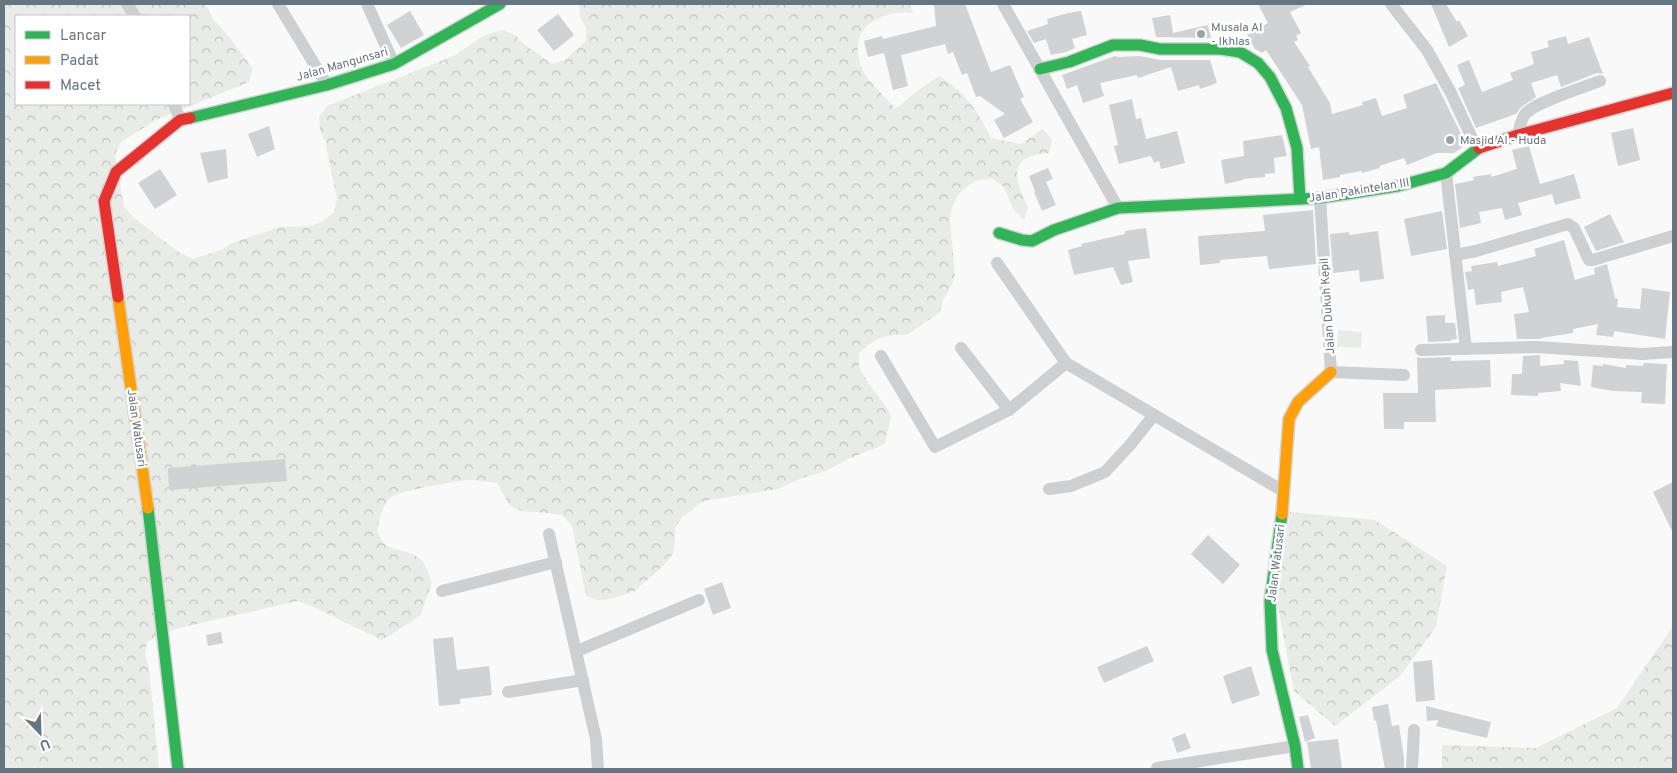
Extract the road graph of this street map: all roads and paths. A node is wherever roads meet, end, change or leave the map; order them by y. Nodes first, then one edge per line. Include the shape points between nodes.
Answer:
1 (126, 4) edge
2 (278, 4) edge
3 (367, 4) edge
4 (500, 4) edge
5 (1003, 4) edge
6 (1391, 4) edge
7 (134, 15) edge
8 (394, 64) junction
9 (1040, 69) junction
10 (1600, 81) dead end
11 (327, 85) junction
12 (1673, 93) edge
13 (174, 105) edge
14 (180, 120) junction
15 (1518, 135) junction
16 (1477, 149) junction
17 (1446, 173) junction
18 (1320, 198) junction
19 (1300, 199) junction
20 (1118, 208) junction
21 (999, 232) dead end
22 (1673, 236) edge
23 (1456, 255) junction
24 (997, 264) dead end
25 (960, 348) dead end
26 (1466, 349) junction
27 (1421, 350) dead end
28 (1673, 352) edge
29 (881, 356) dead end
30 (1066, 363) junction
31 (1332, 372) junction
32 (1404, 375) dead end
33 (1009, 410) junction
34 (1154, 415) junction
35 (1049, 489) dead end
36 (1283, 492) junction
37 (550, 534) dead end
38 (556, 562) junction
39 (442, 590) dead end
40 (699, 600) dead end
41 (577, 651) junction
42 (583, 680) junction
43 (508, 692) dead end
44 (1414, 730) dead end
45 (1295, 746) junction
46 (1157, 768) dead end
47 (178, 769) edge
48 (598, 769) edge
49 (1298, 769) edge
50 (1412, 769) edge

1 - 7 street
2 - 11 street
3 - 8 street
4 - 8 street, Jalan Mangunsari
5 - 9 street
6 - 16 street via 1427,50
8 - 11 street, Jalan Mangunsari
9 - 19 street via 1113,46 1220,48 1240,52 1258,63 1270,77 1286,108 1297,148
9 - 20 street
10 - 15 street via 1536,106 1526,113
11 - 14 street, Jalan Mangunsari
12 - 15 street, Jalan Pakintelan III
13 - 14 street
14 - 47 street, Jalan Watusari via 116,172 104,201 144,478
15 - 16 street, Jalan Pakintelan III
16 - 17 street, Jalan Pakintelan III
17 - 18 street, Jalan Pakintelan III via 1398,186
17 - 23 street
18 - 19 street, Jalan Pakintelan III
18 - 31 street, Jalan Dukuh Kepil
19 - 20 street, Jalan Pakintelan III
20 - 21 street, Jalan Pakintelan III via 1032,240
22 - 23 street via 1589,260 1574,228 1568,224
23 - 26 street
24 - 30 street
25 - 33 street
26 - 27 street
26 - 28 street via 1537,347 1642,354
29 - 33 street via 935,448
30 - 33 street
30 - 34 street
31 - 32 street, Jalan Dukuh Kepil
31 - 36 street, Jalan Watusari via 1298,402 1289,419
34 - 35 street via 1105,472 1071,486
34 - 36 street
36 - 45 street, Jalan Watusari via 1270,601 1272,650
37 - 38 street
38 - 39 street
38 - 41 street
40 - 41 street
41 - 42 street
42 - 43 street
42 - 48 street via 596,739
44 - 50 street
45 - 46 street
45 - 49 street, Jalan Watusari

